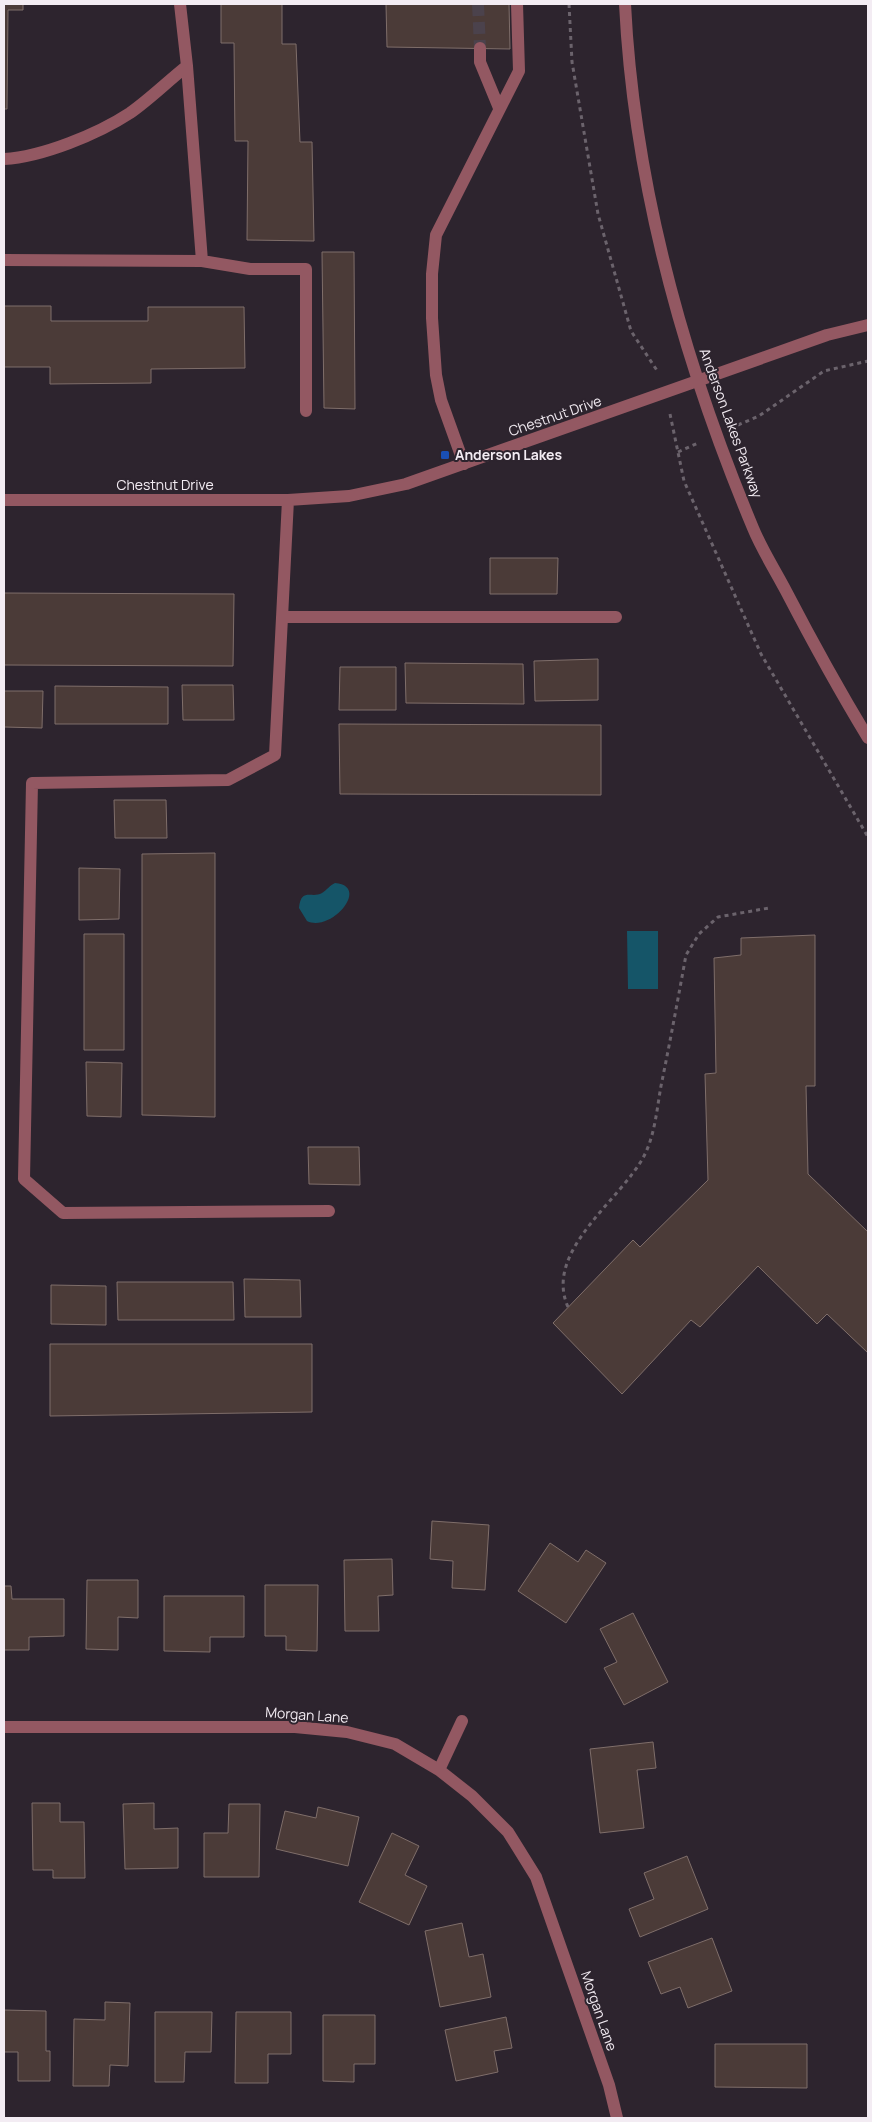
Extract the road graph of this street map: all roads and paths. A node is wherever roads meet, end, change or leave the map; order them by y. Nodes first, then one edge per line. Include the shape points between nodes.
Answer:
1 (180, 4) edge
2 (517, 4) edge
3 (569, 4) edge
4 (625, 4) edge
5 (480, 48) tunnel mouth
6 (187, 66) junction
7 (499, 108) junction
8 (4, 159) edge
9 (4, 260) edge
10 (202, 261) junction
11 (868, 325) edge
12 (868, 361) edge
13 (697, 381) junction
14 (665, 394) junction
15 (306, 411) dead end
16 (759, 416) dead end
17 (464, 464) junction
18 (4, 500) edge
19 (288, 500) junction
20 (282, 617) junction
21 (616, 617) dead end
22 (868, 738) edge
23 (868, 836) edge
24 (769, 908) dead end
25 (329, 1211) dead end
26 (568, 1307) dead end
27 (462, 1721) dead end
28 (4, 1727) edge
29 (439, 1770) junction
30 (617, 2118) edge

1 - 6 street
2 - 7 street via 518,72
3 - 14 path via 572,62 598,214 631,331 656,366
4 - 13 street, Anderson Lakes Parkway via 641,151 666,268
5 - 7 street via 480,62
6 - 8 street via 130,113 89,135 49,150
6 - 10 street
7 - 17 street via 436,235 432,274 436,375 441,400
9 - 10 street
10 - 15 street via 250,269 306,269
11 - 13 street, Chestnut Drive via 827,335
12 - 16 path via 824,371
13 - 14 street, Chestnut Drive
13 - 22 street, Anderson Lakes Parkway via 754,530 827,671
14 - 17 street, Chestnut Drive
14 - 23 path via 684,482 761,654
17 - 19 street, Chestnut Drive via 406,484 349,496
18 - 19 street, Chestnut Drive
19 - 20 street
20 - 21 street
20 - 25 street via 275,755 228,780 32,783 24,1179 63,1213
24 - 26 path via 718,918 699,934 686,956 654,1125 644,1155 584,1232 569,1258 562,1276 563,1295
27 - 29 street
28 - 29 street, Morgan Lane via 295,1727 347,1732 394,1744
29 - 30 street, Morgan Lane via 472,1796 508,1832 536,1878 609,2085

